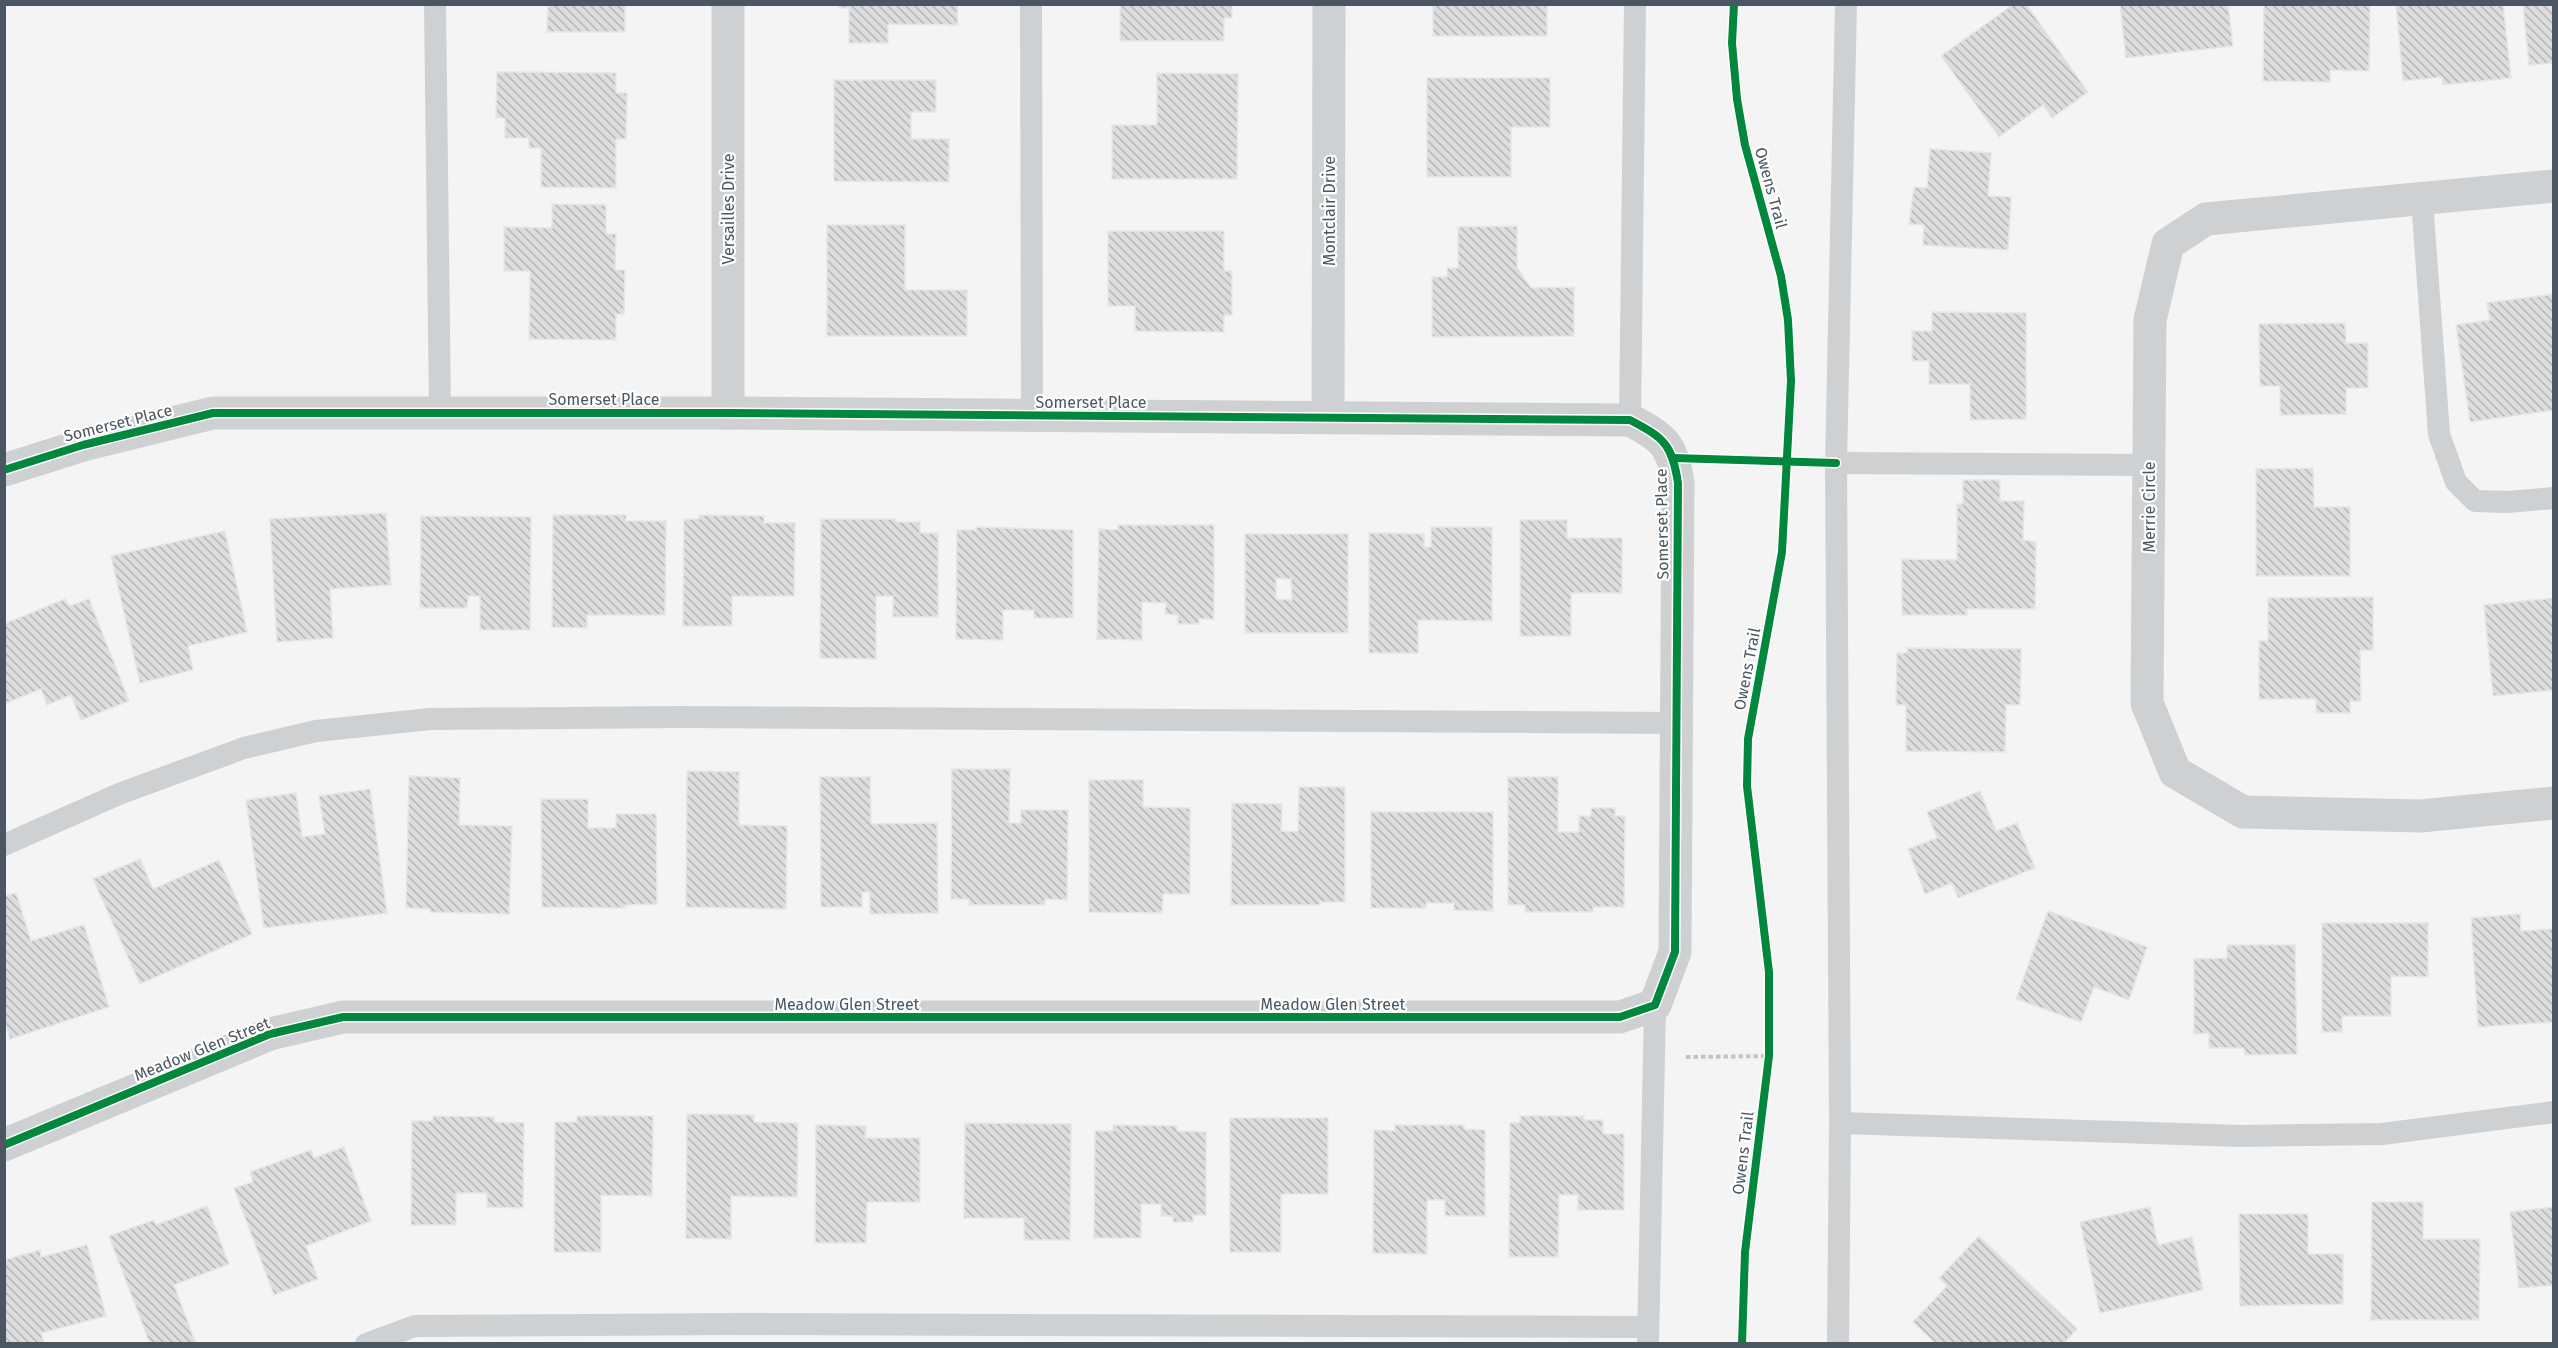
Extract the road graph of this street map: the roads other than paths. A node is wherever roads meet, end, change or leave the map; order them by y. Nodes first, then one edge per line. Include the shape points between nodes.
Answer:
1 (435, 4) edge
2 (728, 4) edge
3 (1031, 4) edge
4 (1329, 4) edge
5 (1635, 4) edge
6 (1846, 4) edge
7 (2553, 186) edge
8 (2422, 200) junction
9 (440, 413) junction
10 (728, 413) junction
11 (1032, 415) junction
12 (1328, 417) junction
13 (1630, 420) junction
14 (1836, 463) junction
15 (2149, 465) junction
16 (4, 470) edge
17 (2553, 498) edge
18 (1676, 723) junction
19 (2553, 803) edge
20 (4, 845) edge
21 (1655, 1005) junction
22 (2553, 1112) edge
23 (1840, 1122) junction
24 (4, 1145) edge
25 (1648, 1335) edge
26 (366, 1344) edge
27 (1838, 1344) edge

1 - 9 lane
2 - 10 street, Versailles Drive
3 - 11 lane
4 - 12 street, Montclair Drive
5 - 13 lane
6 - 14 lane
7 - 8 street, Merrie Circle
8 - 15 street, Merrie Circle via 2206,219 2168,244 2150,320
8 - 17 lane via 2439,434 2456,482 2475,501
9 - 10 street, Somerset Place
9 - 16 street, Somerset Place via 213,413 83,445
10 - 11 street, Somerset Place
11 - 12 street, Somerset Place
12 - 13 street, Somerset Place
13 - 18 street, Somerset Place via 1658,435 1674,458 1678,483
14 - 15 lane
14 - 23 lane
15 - 19 street, Merrie Circle via 2147,703 2175,772 2243,812 2421,816
18 - 20 lane via 430,719 316,731 244,748 119,794
18 - 21 street, Somerset Place via 1675,952
21 - 24 street, Meadow Glen Street via 1620,1017 343,1017 270,1034
21 - 25 lane
22 - 23 lane via 2382,1134 2230,1135
23 - 27 lane
25 - 26 lane via 747,1324 474,1325 415,1326

